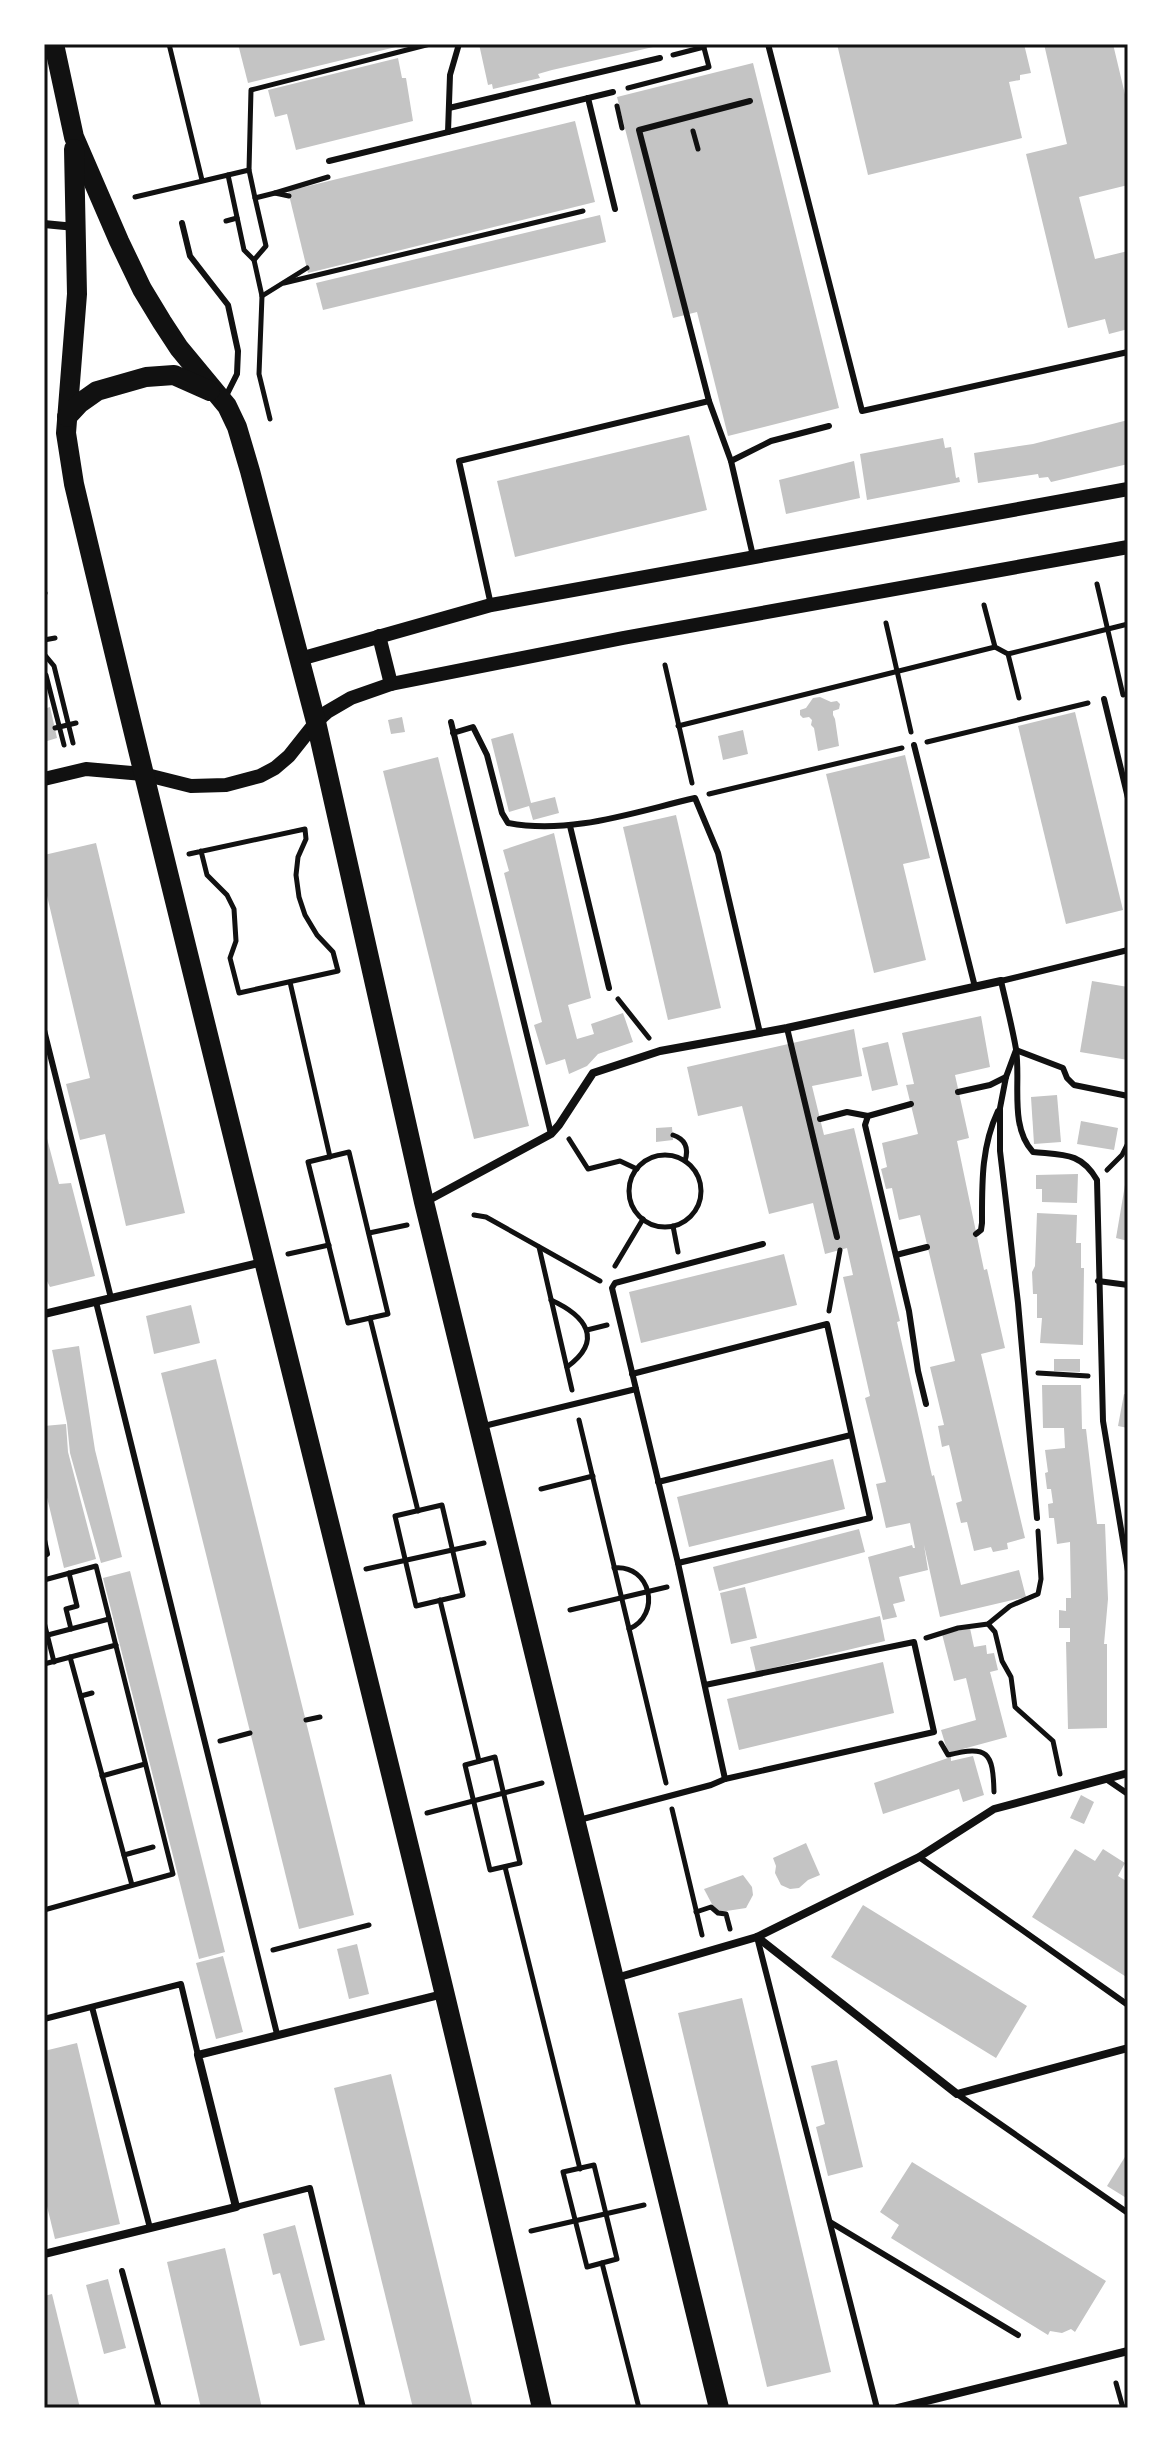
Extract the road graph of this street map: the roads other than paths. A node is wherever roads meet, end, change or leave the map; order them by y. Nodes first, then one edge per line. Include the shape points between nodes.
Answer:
1 (54, 44) edge
2 (459, 44) edge
3 (768, 44) edge
4 (660, 58) road end
5 (613, 92) road end
6 (588, 98) junction
7 (750, 101) dead end
8 (449, 108) junction
9 (448, 132) junction
10 (74, 137) junction
11 (329, 161) dead end
12 (615, 209) dead end
13 (182, 223) dead end
14 (44, 224) edge
15 (76, 227) junction
16 (1128, 352) edge
17 (222, 399) junction
18 (709, 401) junction
19 (67, 417) junction
20 (829, 426) dead end
21 (731, 461) junction
22 (1128, 489) edge
23 (1128, 547) edge
24 (753, 556) junction
25 (491, 605) junction
26 (379, 636) junction
27 (300, 659) junction
28 (391, 684) junction
29 (1104, 699) dead end
30 (316, 722) junction
31 (451, 722) dead end
32 (453, 733) junction
33 (914, 745) dead end
34 (143, 774) junction
35 (44, 779) edge
36 (1128, 798) edge
37 (570, 826) junction
38 (1128, 950) edge
39 (1001, 981) junction
40 (975, 987) junction
41 (609, 988) road end
42 (787, 1028) junction
43 (44, 1030) edge
44 (760, 1033) junction
45 (1016, 1050) junction
46 (1006, 1077) junction
47 (958, 1092) dead end
48 (1128, 1096) edge
49 (911, 1104) dead end
50 (1000, 1108) junction
51 (868, 1116) junction
52 (820, 1119) dead end
53 (551, 1134) junction
54 (424, 1202) junction
55 (976, 1234) dead end
56 (837, 1237) dead end
57 (763, 1244) dead end
58 (927, 1247) dead end
59 (896, 1255) junction
60 (263, 1262) junction
61 (1098, 1281) junction
62 (1128, 1285) edge
63 (111, 1298) junction
64 (96, 1302) junction
65 (44, 1314) edge
66 (632, 1374) junction
67 (636, 1389) junction
68 (926, 1404) dead end
69 (480, 1427) junction
70 (851, 1435) junction
71 (658, 1482) junction
72 (1037, 1518) road end
73 (44, 1540) edge
74 (47, 1554) dead end
75 (678, 1563) junction
76 (1128, 1571) edge
77 (705, 1685) junction
78 (1128, 1773) edge
79 (725, 1779) junction
80 (1106, 1779) junction
81 (1128, 1794) edge
82 (576, 1821) junction
83 (919, 1857) junction
84 (757, 1937) junction
85 (615, 1979) junction
86 (443, 1994) junction
87 (1128, 2005) edge
88 (92, 2007) junction
89 (44, 2019) edge
90 (277, 2034) junction
91 (1128, 2048) edge
92 (198, 2055) junction
93 (957, 2094) junction
94 (236, 2207) junction
95 (1128, 2213) edge
96 (830, 2222) junction
97 (150, 2228) junction
98 (44, 2254) edge
99 (122, 2271) dead end
100 (1018, 2335) dead end
101 (1128, 2351) edge
102 (159, 2408) edge
103 (363, 2408) edge
104 (542, 2408) edge
105 (719, 2408) edge
106 (877, 2408) edge
107 (898, 2408) edge

1 - 10 main road
2 - 8 lane via 450,75
3 - 16 lane via 862,411
4 - 8 lane
5 - 6 lane
6 - 9 lane
6 - 12 lane
7 - 18 lane via 639,130
8 - 9 lane
9 - 11 lane
10 - 15 main road
10 - 17 main road via 142,289 179,348
13 - 17 lane via 190,256 228,305 238,351 236,376
14 - 15 street
15 - 19 main road via 75,344
17 - 19 main road via 182,377 157,375 97,391
17 - 27 main road via 242,443
18 - 21 lane
18 - 25 lane via 459,461
19 - 34 main road via 74,484
20 - 21 lane via 771,441
21 - 24 lane
22 - 24 street
23 - 28 street
24 - 25 street
25 - 26 street
26 - 27 street
26 - 28 street
27 - 30 main road
28 - 30 street via 351,698
29 - 36 lane
30 - 34 street via 289,756 260,776 208,787
30 - 54 main road
31 - 32 lane
32 - 37 lane via 473,727 508,823
32 - 53 lane
33 - 40 lane
34 - 35 street via 86,769
34 - 60 main road
37 - 41 lane
37 - 44 lane via 695,798 718,853
38 - 39 lane
39 - 40 street
39 - 45 lane
40 - 42 street
42 - 44 street
42 - 56 lane
43 - 63 lane
44 - 53 street via 660,1051 593,1073
45 - 46 lane
45 - 48 lane via 1063,1068 1074,1085
45 - 61 lane via 1025,1143 1033,1152 1074,1156 1097,1180
46 - 47 lane
46 - 50 lane
49 - 51 lane
50 - 55 lane via 984,1156 982,1223
50 - 72 lane
51 - 52 lane via 847,1112
51 - 59 lane via 865,1125
53 - 54 street
54 - 69 main road
57 - 66 lane via 619,1280 612,1288
58 - 59 lane
59 - 68 lane
60 - 63 street
60 - 86 main road
61 - 62 lane
61 - 76 lane via 1103,1421
63 - 64 street
64 - 65 street
64 - 90 lane
66 - 67 lane
66 - 70 lane via 827,1324
67 - 69 lane
67 - 71 lane
69 - 82 main road
70 - 71 lane
70 - 75 lane via 870,1518
71 - 75 lane
73 - 74 lane
75 - 77 lane
77 - 79 lane
77 - 79 lane via 914,1642 934,1732
78 - 80 street
79 - 82 lane
80 - 81 lane
80 - 83 street via 994,1809
82 - 85 main road
83 - 84 street
83 - 87 lane
84 - 85 street
84 - 93 street
84 - 96 lane
85 - 105 main road
86 - 90 street
86 - 104 main road
88 - 89 lane
88 - 92 lane via 181,1984
88 - 97 lane
90 - 92 street
91 - 93 street
92 - 94 street
93 - 95 lane
94 - 97 street
94 - 103 lane via 310,2188
96 - 100 lane
96 - 106 lane
97 - 98 street
99 - 102 lane
101 - 107 street

